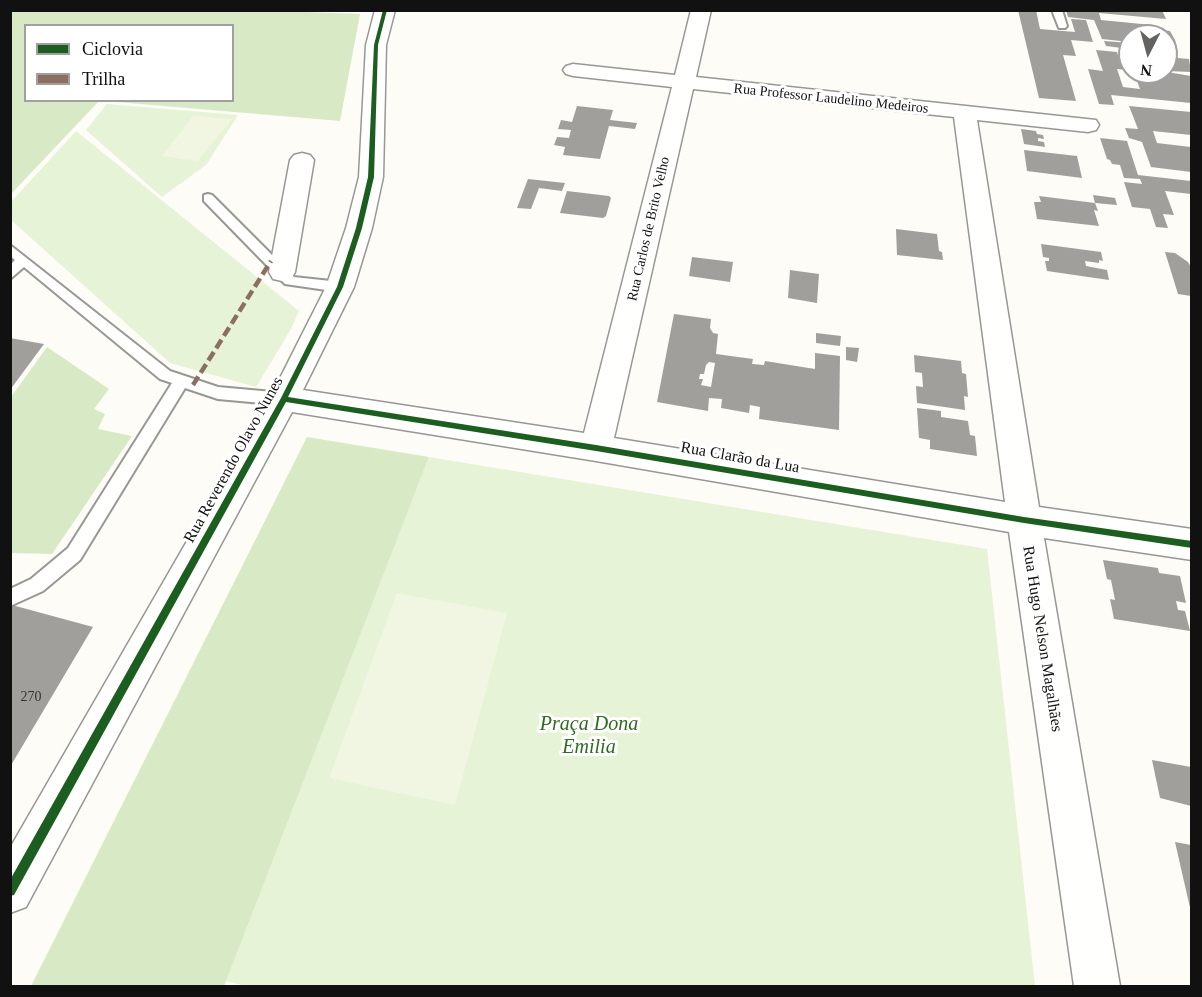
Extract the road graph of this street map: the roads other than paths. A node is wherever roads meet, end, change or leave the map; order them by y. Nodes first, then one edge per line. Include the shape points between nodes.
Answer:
1 (385, 10) edge
2 (701, 10) edge
3 (1057, 10) edge
4 (1062, 26) dead end
5 (573, 70) dead end
6 (684, 82) junction
7 (965, 114) junction
8 (1088, 125) dead end
9 (302, 160) dead end
10 (208, 198) dead end
11 (10, 249) edge
12 (23, 260) junction
13 (282, 272) junction
14 (10, 274) edge
15 (340, 287) junction
16 (181, 381) junction
17 (284, 399) junction
18 (596, 448) junction
19 (1024, 520) junction
20 (1191, 545) edge
21 (10, 598) edge
22 (10, 891) edge
23 (1097, 987) edge

1 - 15 street, Rua Reverendo Olavo Nunes via 376,45 371,177
2 - 6 street, Rua Carlos de Brito Velho
3 - 4 lane
5 - 6 street, Rua Professor Laudelino Medeiros
6 - 7 street, Rua Professor Laudelino Medeiros
6 - 18 street, Rua Carlos de Brito Velho
7 - 8 street, Rua Professor Laudelino Medeiros
7 - 19 street, Rua Hugo Nelson Magalhães
9 - 13 street
10 - 13 lane
11 - 12 lane
12 - 14 lane
12 - 16 lane via 165,375
13 - 15 lane via 290,280
15 - 17 street, Rua Reverendo Olavo Nunes
16 - 17 lane via 218,393
16 - 21 lane via 74,554 37,585
17 - 18 street, Rua Clarão da Lua
17 - 22 street, Rua Reverendo Olavo Nunes
18 - 19 street, Rua Clarão da Lua
19 - 20 street, Rua Clarão da Lua
19 - 23 street, Rua Hugo Nelson Magalhães

